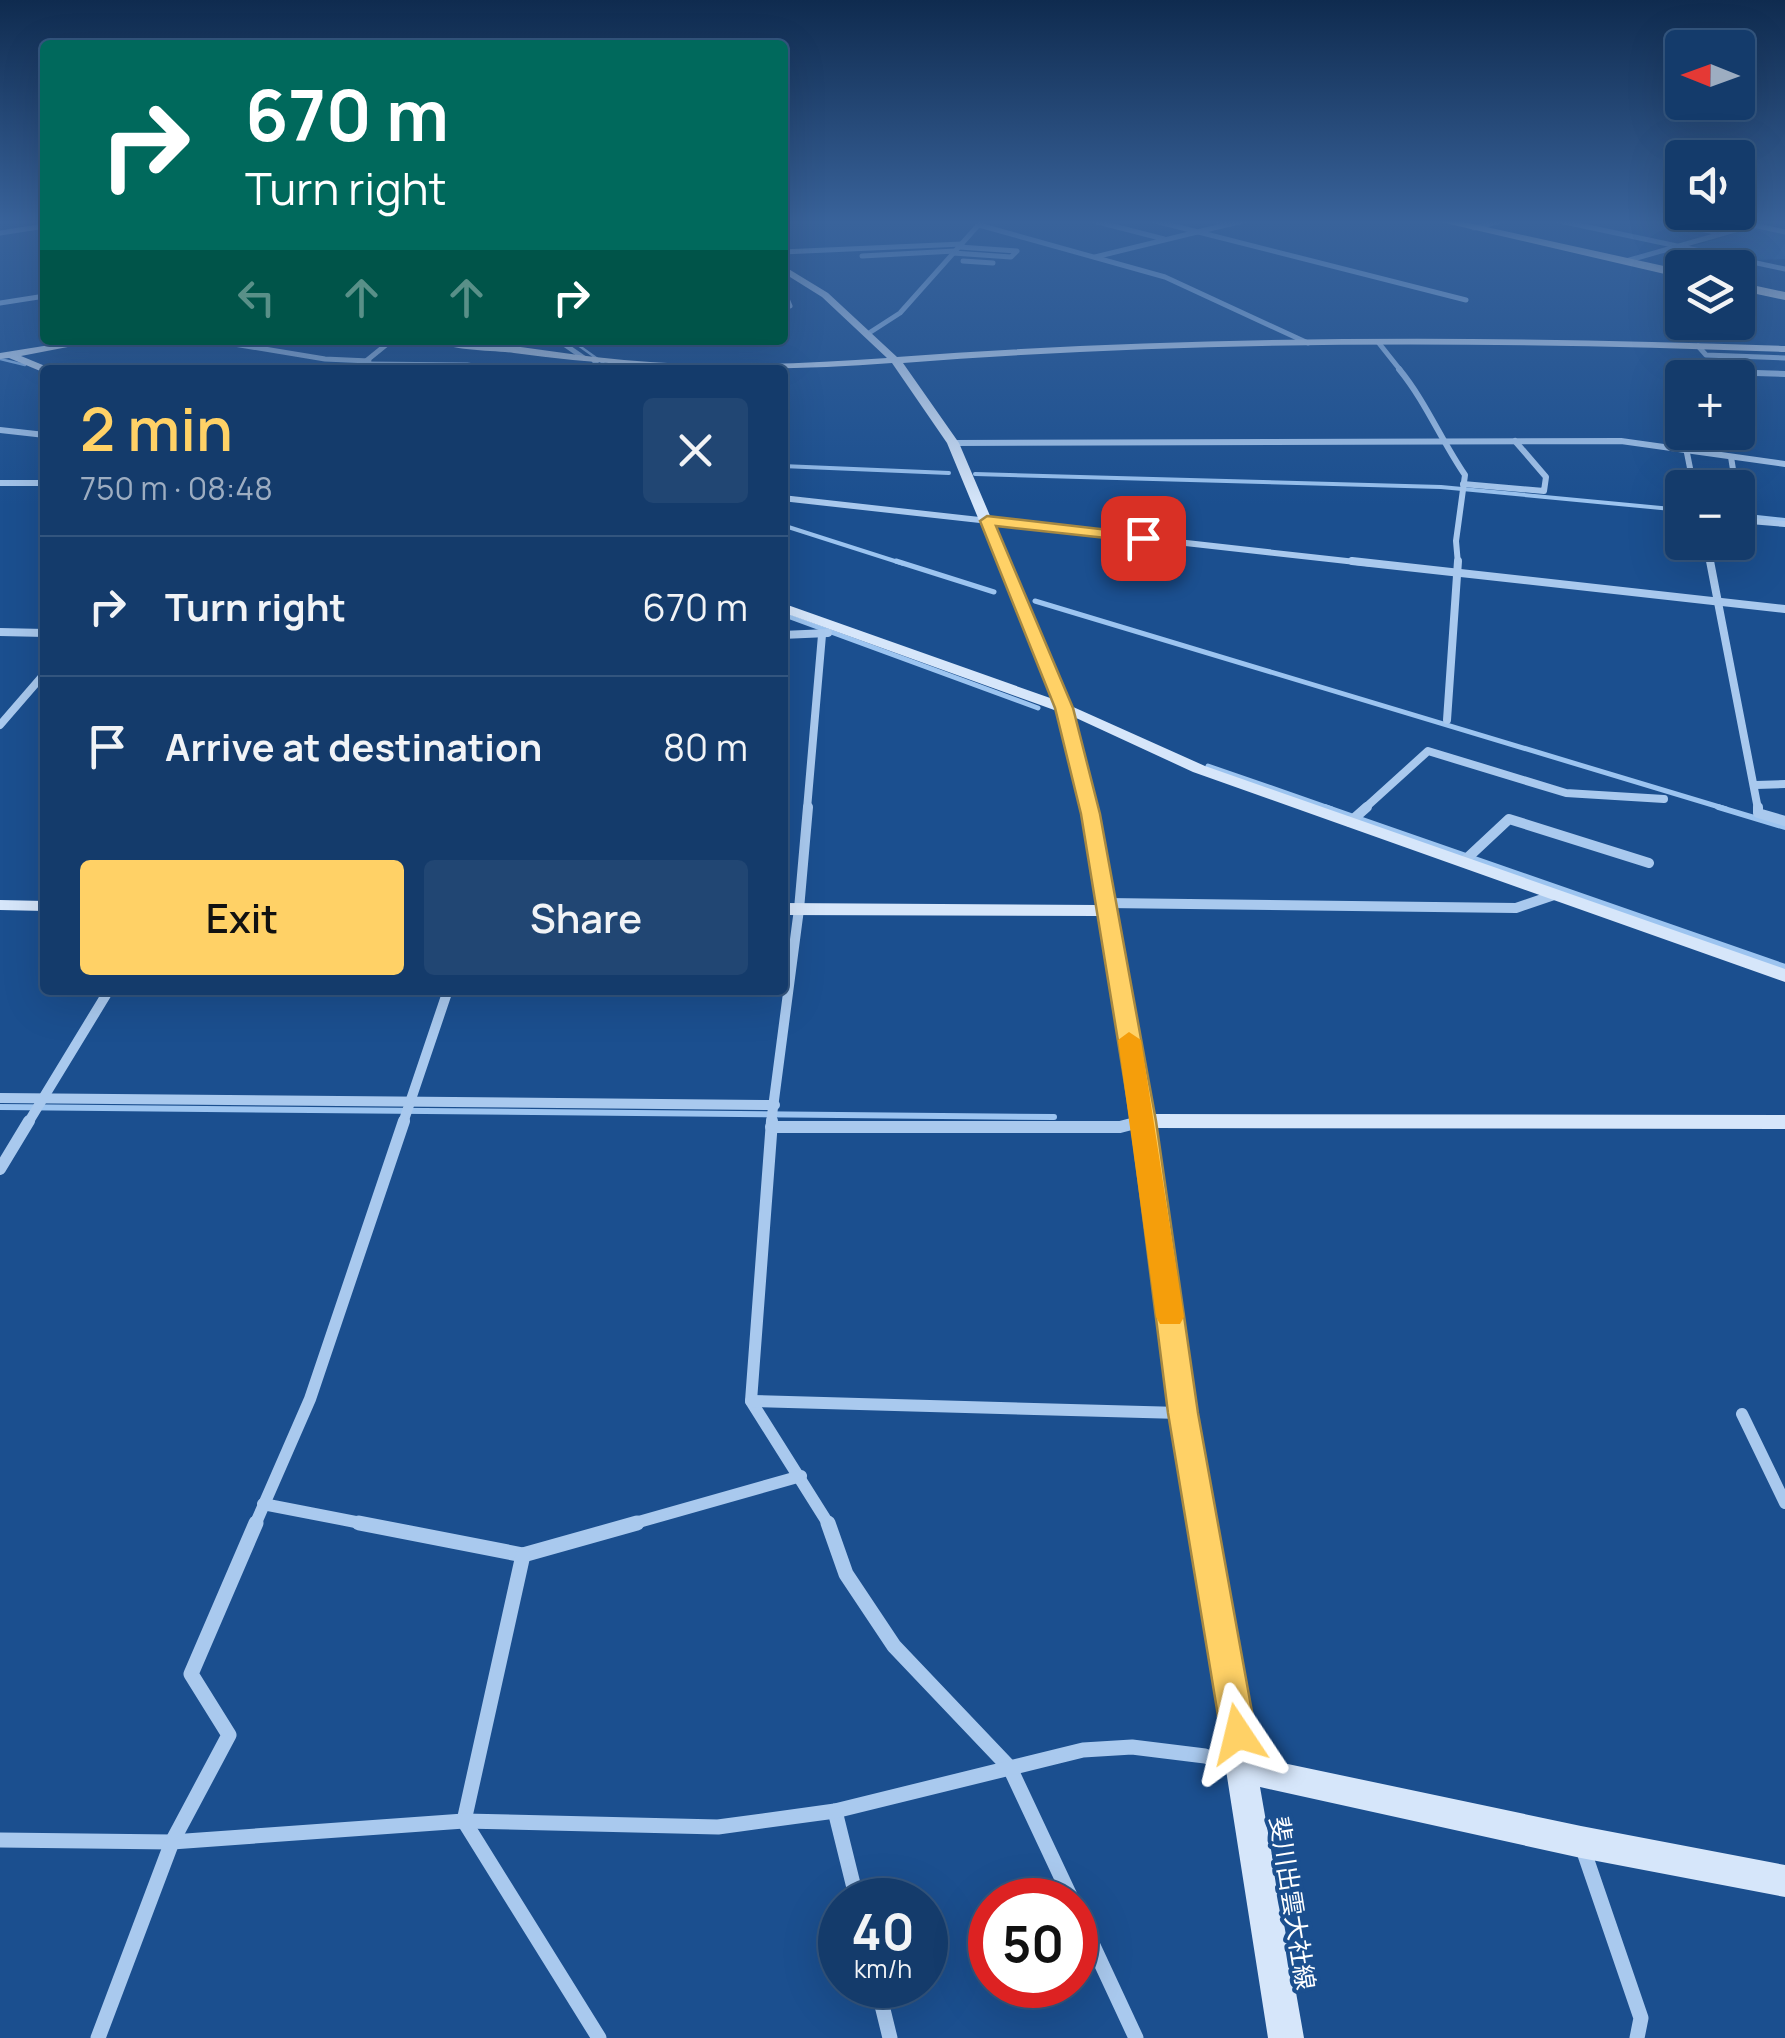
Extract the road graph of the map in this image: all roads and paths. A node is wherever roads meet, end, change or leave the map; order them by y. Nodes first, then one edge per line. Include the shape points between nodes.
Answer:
1 (842, 315) edge
2 (897, 315) edge
3 (1248, 315) edge
4 (869, 333) junction
5 (1378, 342) junction
6 (1308, 343) junction
7 (65, 345) edge
8 (240, 345) edge
9 (387, 345) edge
10 (476, 345) edge
11 (566, 345) edge
12 (1784, 352) edge
13 (4, 354) edge
14 (893, 358) junction
15 (588, 359) junction
16 (368, 362) junction
17 (363, 365) edge
18 (467, 365) edge
19 (595, 365) edge
20 (669, 365) edge
21 (765, 365) edge
22 (40, 368) edge
23 (1755, 373) edge
24 (1785, 374) edge
25 (0, 430) edge
26 (40, 434) edge
27 (1441, 440) junction
28 (1514, 440) junction
29 (954, 443) junction
30 (1665, 445) edge
31 (1696, 450) edge
32 (1732, 457) junction
33 (1785, 465) edge
34 (1734, 470) edge
35 (0, 483) edge
36 (40, 483) edge
37 (1463, 484) junction
38 (788, 499) edge
39 (987, 521) junction
40 (1755, 521) edge
41 (1785, 524) edge
42 (1711, 560) edge
43 (1458, 573) junction
44 (1720, 601) junction
45 (1785, 608) edge
46 (788, 609) edge
47 (838, 628) junction
48 (0, 632) edge
49 (40, 632) edge
50 (788, 635) edge
51 (822, 636) junction
52 (40, 680) edge
53 (1064, 708) junction
54 (1447, 720) dead end
55 (0, 725) edge
56 (1785, 784) edge
57 (1756, 785) junction
58 (1664, 800) dead end
59 (1785, 821) edge
60 (1350, 822) junction
61 (1463, 862) junction
62 (1648, 863) dead end
63 (1554, 895) junction
64 (0, 906) edge
65 (40, 906) edge
66 (1106, 907) junction
67 (791, 910) edge
68 (788, 947) edge
69 (1785, 976) edge
70 (105, 995) edge
71 (446, 995) edge
72 (784, 995) edge
73 (0, 1098) edge
74 (43, 1098) junction
75 (411, 1100) junction
76 (775, 1105) junction
77 (1144, 1121) junction
78 (1785, 1122) edge
79 (771, 1127) junction
80 (0, 1168) edge
81 (751, 1400) junction
82 (1183, 1413) junction
83 (1742, 1414) dead end
84 (801, 1476) junction
85 (1785, 1502) edge
86 (263, 1504) junction
87 (523, 1555) junction
88 (1010, 1768) junction
89 (1244, 1769) junction
90 (835, 1812) junction
91 (464, 1821) junction
92 (0, 1840) edge
93 (172, 1842) junction
94 (1581, 1842) junction
95 (851, 1878) edge
96 (1062, 1878) edge
97 (1785, 1882) edge
98 (1098, 1956) edge
99 (883, 2008) edge
100 (98, 2038) edge
101 (599, 2038) edge
102 (890, 2038) edge
103 (1136, 2038) edge
104 (1286, 2038) edge
105 (1636, 2038) edge

1 - 4 street, 斐川出雲大社線
2 - 4 street
3 - 6 street
4 - 14 street, 斐川出雲大社線
5 - 6 street
5 - 12 street
5 - 27 street via 1423,399
6 - 14 street
7 - 13 street
8 - 16 street
9 - 16 street
10 - 15 street
11 - 15 street
13 - 22 street
14 - 21 street
14 - 29 street, 斐川出雲大社線
15 - 19 street
15 - 20 street
16 - 17 street
16 - 18 street
23 - 24 street
25 - 26 street
27 - 28 street
27 - 29 street
27 - 37 street via 1465,475
28 - 30 street
28 - 37 street via 1546,477 1544,492
29 - 39 street, 斐川出雲大社線
31 - 32 street
32 - 33 street
32 - 34 street
35 - 36 street
37 - 43 street
38 - 39 street
39 - 43 street
39 - 53 street, 斐川出雲大社線
40 - 41 street
42 - 44 street
43 - 44 street
43 - 54 street
44 - 45 street
44 - 57 street
46 - 47 street
47 - 51 street
47 - 53 street
48 - 49 street
50 - 51 street
51 - 67 street
52 - 55 street
53 - 60 street via 1199,769
53 - 66 street, 斐川出雲大社線
56 - 57 street
57 - 59 street via 1758,813
58 - 60 street via 1566,792 1428,751
60 - 61 street
61 - 62 street via 1509,819
61 - 63 street
63 - 66 street via 1516,908
63 - 69 street
64 - 65 street
66 - 67 street
66 - 77 street, 斐川出雲大社線
67 - 68 street
70 - 74 street
71 - 75 street
72 - 76 street
73 - 74 street
74 - 75 street
74 - 80 street
75 - 76 street
75 - 86 street via 310,1400
76 - 79 street
77 - 78 street
77 - 79 street via 1120,1127
77 - 82 street, 斐川出雲大社線
79 - 81 street
81 - 82 street
81 - 84 street
82 - 89 street, 斐川出雲大社線
83 - 85 street
84 - 87 street
84 - 88 street via 826,1513 846,1574 894,1646
86 - 87 street
86 - 93 street via 191,1674 229,1736
87 - 91 street
88 - 89 street via 1084,1750 1132,1747 1205,1756
88 - 90 street
88 - 96 street
89 - 94 street
89 - 104 street, 斐川出雲大社線
90 - 91 street via 718,1826
90 - 95 street
91 - 93 street
91 - 101 street
92 - 93 street
93 - 100 street
94 - 97 street
94 - 105 street via 1641,2018
98 - 103 street
99 - 102 street

